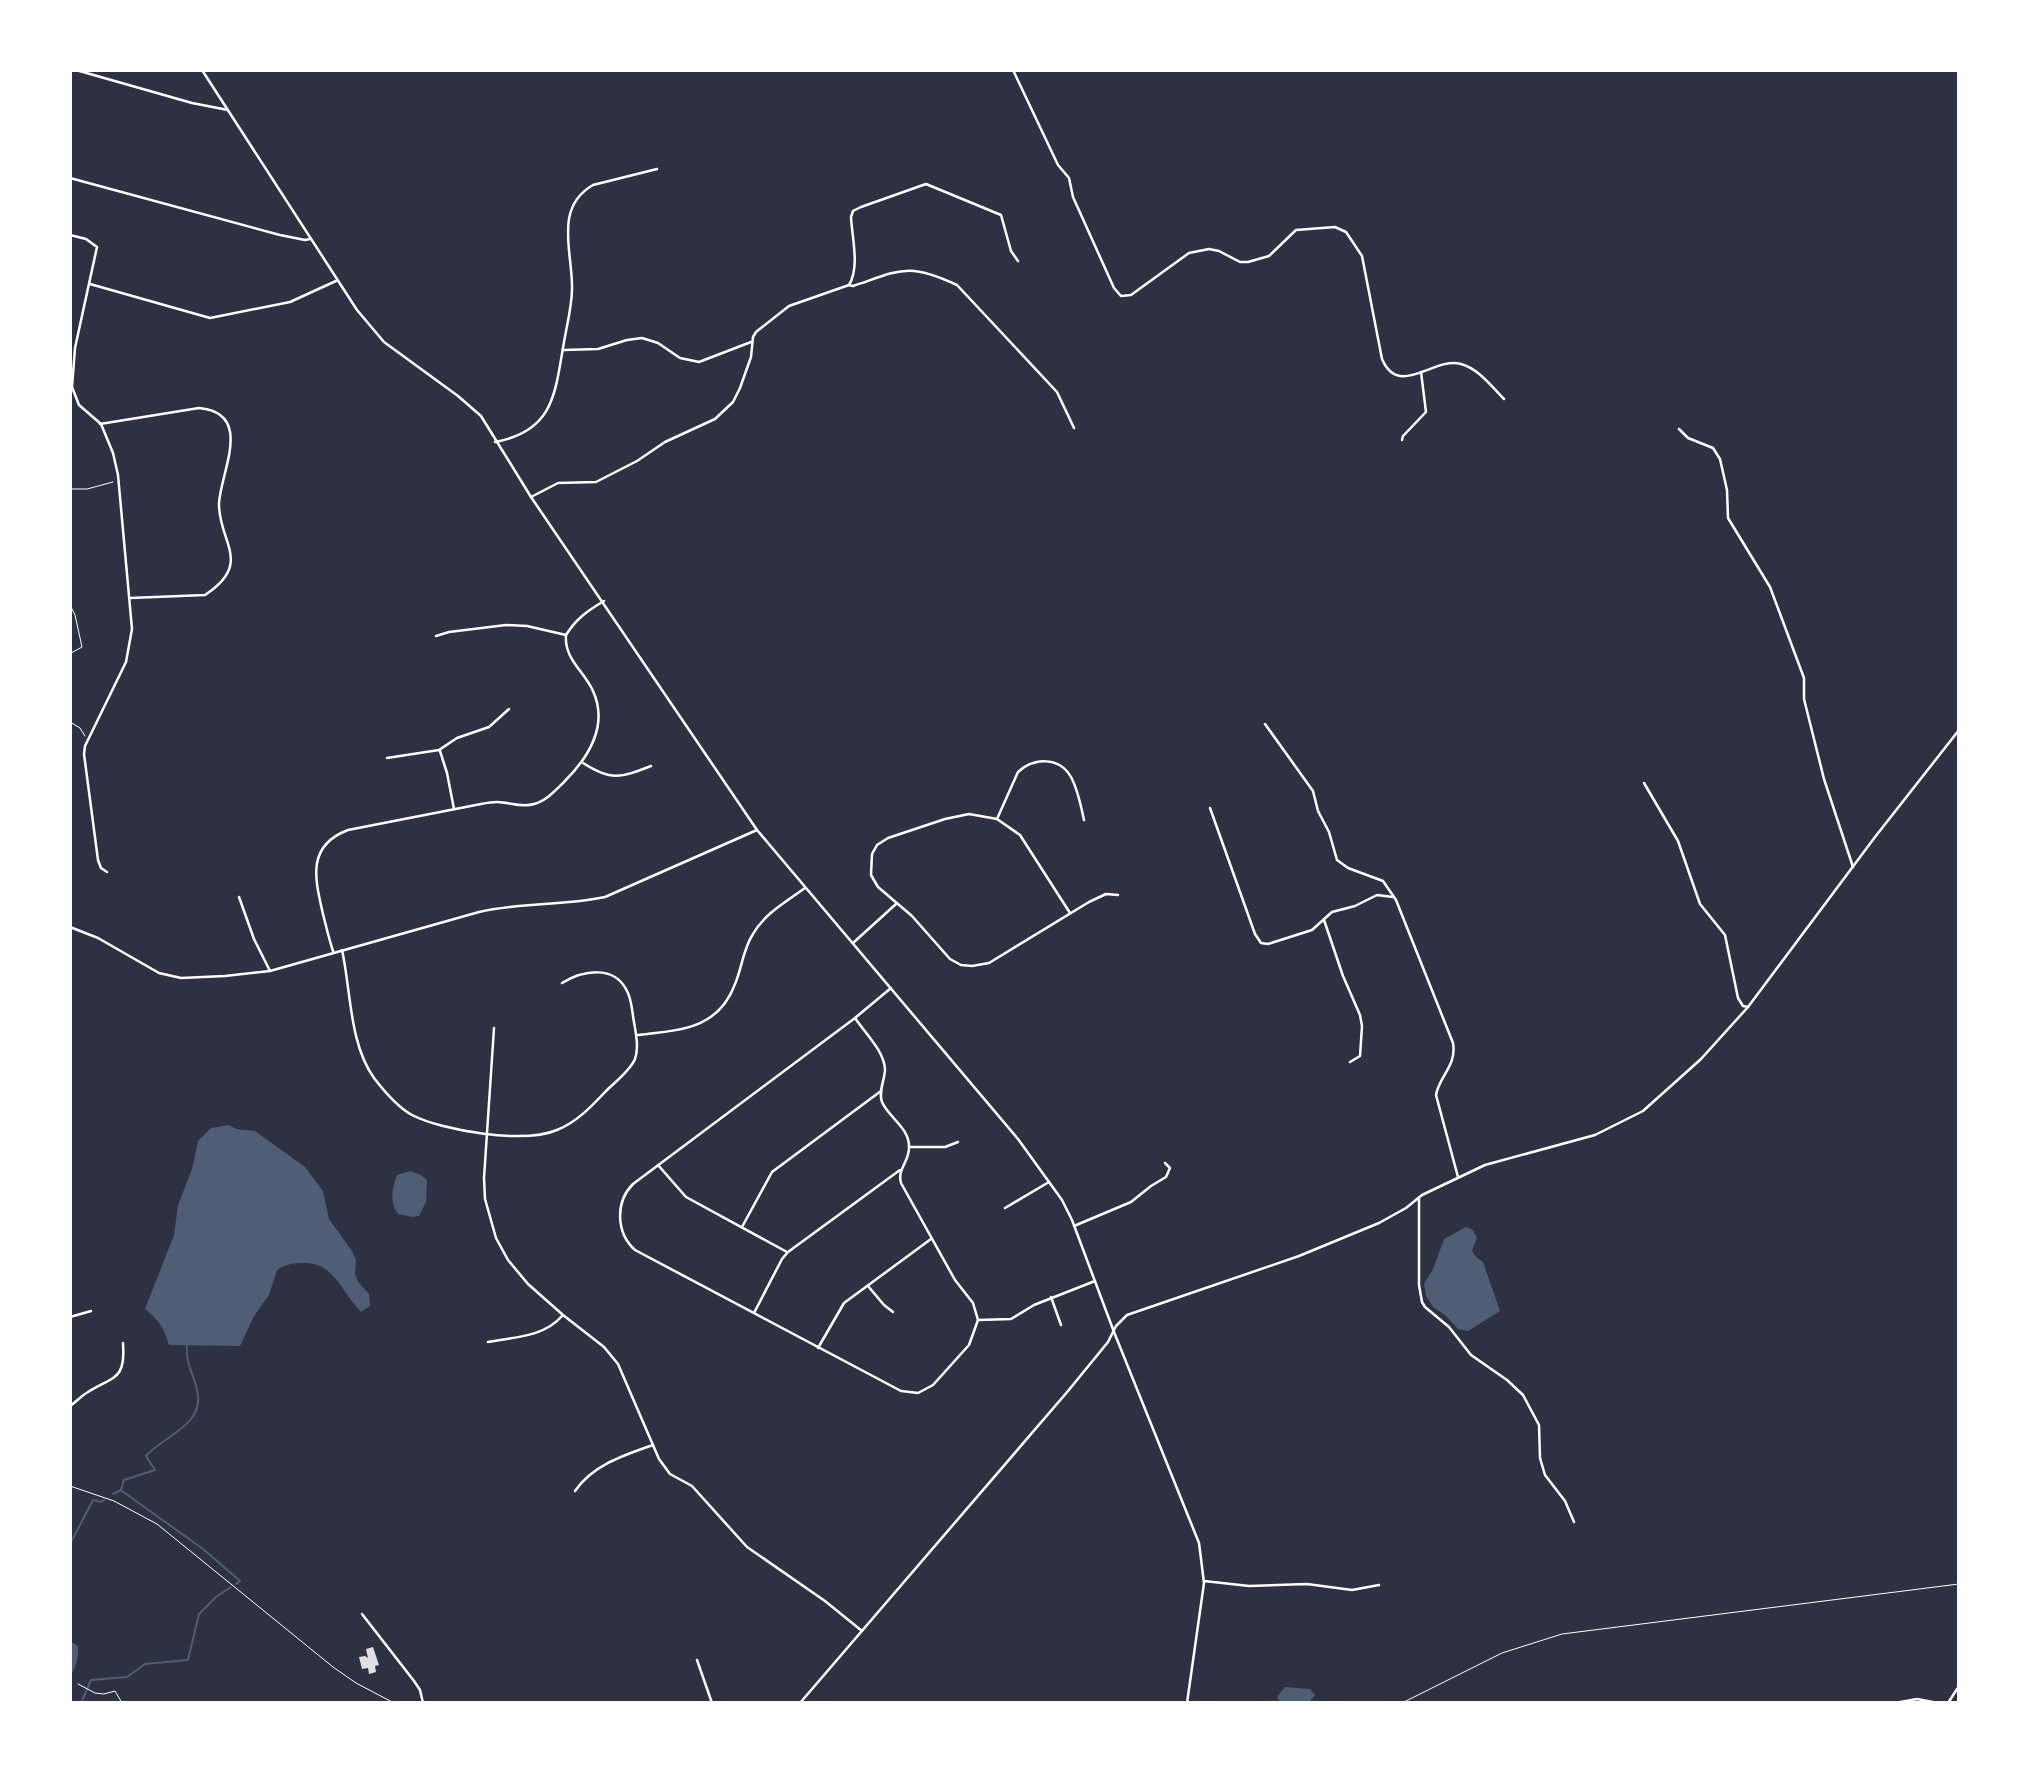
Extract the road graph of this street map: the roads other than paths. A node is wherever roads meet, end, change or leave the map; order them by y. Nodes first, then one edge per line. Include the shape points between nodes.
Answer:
1 (76, 70) edge
2 (202, 70) edge
3 (1013, 70) edge
4 (228, 110) junction
5 (657, 169) dead end
6 (70, 178) edge
7 (70, 235) edge
8 (310, 239) junction
9 (1018, 261) dead end
10 (336, 281) junction
11 (90, 284) junction
12 (849, 285) junction
13 (752, 341) junction
14 (563, 350) junction
15 (1421, 372) junction
16 (1504, 399) dead end
17 (100, 424) junction
18 (1074, 428) dead end
19 (1679, 429) dead end
20 (1402, 440) dead end
21 (495, 442) junction
22 (531, 497) junction
23 (130, 598) junction
24 (604, 601) junction
25 (566, 635) junction
26 (436, 636) dead end
27 (509, 709) dead end
28 (1265, 724) dead end
29 (1959, 730) edge
30 (439, 750) junction
31 (387, 758) dead end
32 (583, 762) junction
33 (651, 766) dead end
34 (1644, 783) dead end
35 (1210, 808) dead end
36 (454, 809) junction
37 (997, 819) junction
38 (1084, 820) dead end
39 (757, 830) junction
40 (1853, 867) junction
41 (107, 872) dead end
42 (805, 888) junction
43 (1118, 895) dead end
44 (239, 897) dead end
45 (1395, 899) junction
46 (896, 904) junction
47 (1070, 913) junction
48 (1324, 920) junction
49 (70, 927) edge
50 (853, 943) junction
51 (342, 950) junction
52 (333, 951) junction
53 (270, 971) junction
54 (562, 983) dead end
55 (891, 988) junction
56 (1748, 1007) junction
57 (855, 1018) junction
58 (494, 1028) dead end
59 (636, 1035) junction
60 (1350, 1062) dead end
61 (881, 1091) junction
62 (488, 1133) junction
63 (958, 1142) dead end
64 (909, 1147) junction
65 (1165, 1163) dead end
66 (658, 1165) junction
67 (900, 1170) junction
68 (1458, 1177) junction
69 (1049, 1182) junction
70 (1419, 1198) junction
71 (1005, 1208) dead end
72 (1074, 1226) junction
73 (742, 1227) junction
74 (931, 1239) junction
75 (788, 1252) junction
76 (1095, 1281) junction
77 (868, 1286) junction
78 (1051, 1297) junction
79 (91, 1311) dead end
80 (893, 1312) dead end
81 (754, 1313) junction
82 (563, 1315) junction
83 (70, 1317) edge
84 (978, 1320) junction
85 (1062, 1325) dead end
86 (1114, 1332) junction
87 (488, 1342) dead end
88 (123, 1343) dead end
89 (818, 1348) junction
90 (70, 1406) edge
91 (653, 1445) junction
92 (575, 1491) dead end
93 (1574, 1522) dead end
94 (1204, 1581) junction
95 (1379, 1585) dead end
96 (362, 1614) dead end
97 (862, 1632) junction
98 (696, 1660) dead end
99 (1959, 1686) edge
100 (424, 1703) edge
101 (712, 1703) edge
102 (800, 1703) edge
103 (1187, 1703) edge
104 (1895, 1703) edge
105 (1938, 1703) edge
106 (1948, 1703) edge

1 - 4 street
2 - 4 street
3 - 15 street via 1058,165 1069,178 1073,197 1117,293 1130,295 1189,253 1209,249 1248,262 1269,256 1296,230 1335,227 1346,232 1362,256 1385,365 1400,376
4 - 8 street
5 - 14 street via 593,185 576,201 567,229 572,288
6 - 8 street via 256,229
7 - 11 street via 97,247
8 - 10 street
9 - 12 street via 1001,215 926,184 853,212 854,269
10 - 11 street via 290,302 210,318
10 - 21 street via 384,342 476,410
11 - 17 street via 75,348 72,387 79,405
12 - 13 street via 789,306 756,332
12 - 18 street via 910,269 957,285 1057,392
13 - 14 street via 699,362 680,358 642,338 598,349
13 - 22 street via 740,388 715,419 596,482 558,483
14 - 21 street via 548,412 524,434
15 - 16 street via 1458,363 1474,370
15 - 20 street via 1426,412
17 - 23 street via 119,481
17 - 23 street via 210,409 231,436 219,502 231,547 229,569 205,595
19 - 40 street via 1713,448 1720,459 1728,518 1770,587 1804,678 1804,699 1824,779
21 - 22 street
22 - 24 street
23 - 41 street via 130,649 84,754 93,834 101,868
24 - 25 street via 573,622
24 - 39 street
25 - 26 street via 506,625
25 - 32 street via 570,659 597,701 597,733
27 - 30 street via 489,727
28 - 45 street via 1313,792 1337,860 1383,881
29 - 40 street
30 - 31 street
30 - 36 street
32 - 33 street via 600,774 615,777
32 - 36 street via 534,804 497,802
34 - 56 street via 1678,841 1700,904 1725,935 1738,998
35 - 48 street via 1258,941 1268,944 1309,932
36 - 52 street via 348,830 325,845 315,870
37 - 38 street via 1018,772 1041,760 1068,772
37 - 46 street via 961,815 877,845 870,862 871,875
37 - 47 street via 1020,835
39 - 42 street
39 - 51 street via 605,897 498,908
40 - 56 street
42 - 50 street
42 - 59 street via 755,930 734,988 718,1012 691,1028
43 - 47 street via 1106,894
44 - 53 street
45 - 48 street via 1377,895 1332,912
45 - 68 street via 1453,1043 1451,1064 1436,1095
46 - 47 street via 950,959 969,966 989,963
46 - 50 street
48 - 60 street via 1363,1026 1360,1056
49 - 53 street via 164,975 181,978
50 - 55 street
51 - 52 street
51 - 62 street via 358,1039 375,1079 412,1115 438,1126
52 - 53 street
54 - 59 street via 588,971 616,979 628,992
55 - 57 street
55 - 69 street
56 - 68 street via 1701,1059 1636,1116 1595,1135 1493,1162
57 - 61 street via 883,1062
57 - 66 street
58 - 62 street
59 - 62 street via 634,1062 572,1122 530,1137
61 - 64 street via 883,1103 904,1131
61 - 73 street via 772,1172
62 - 82 street via 484,1190 496,1238 521,1277
63 - 64 street via 945,1147
64 - 67 street
65 - 72 street via 1170,1168 1166,1178 1128,1203
66 - 73 street via 681,1193
66 - 81 street via 622,1198 621,1227 629,1245
67 - 74 street via 901,1183
67 - 75 street
68 - 70 street
69 - 71 street
69 - 72 street
70 - 86 street via 1379,1223 1299,1256 1135,1311 1120,1320
70 - 93 street via 1422,1302 1471,1355 1523,1395 1539,1424 1545,1475
72 - 76 street
73 - 75 street
74 - 77 street
74 - 84 street via 973,1303
75 - 81 street
76 - 78 street
76 - 86 street
77 - 80 street
77 - 89 street via 838,1310
78 - 84 street via 1011,1319
78 - 85 street
79 - 83 street
81 - 89 street
82 - 87 street via 540,1332
82 - 91 street via 618,1364
84 - 89 street via 969,1345 933,1385 918,1393 901,1391
86 - 94 street via 1199,1543
86 - 97 street
88 - 90 street via 117,1376
91 - 92 street via 596,1470
91 - 97 street via 667,1472 692,1486 747,1547
94 - 95 street via 1352,1590
94 - 103 street
96 - 100 street via 414,1681
97 - 102 street
98 - 101 street
99 - 106 street
104 - 105 street via 1917,1699

